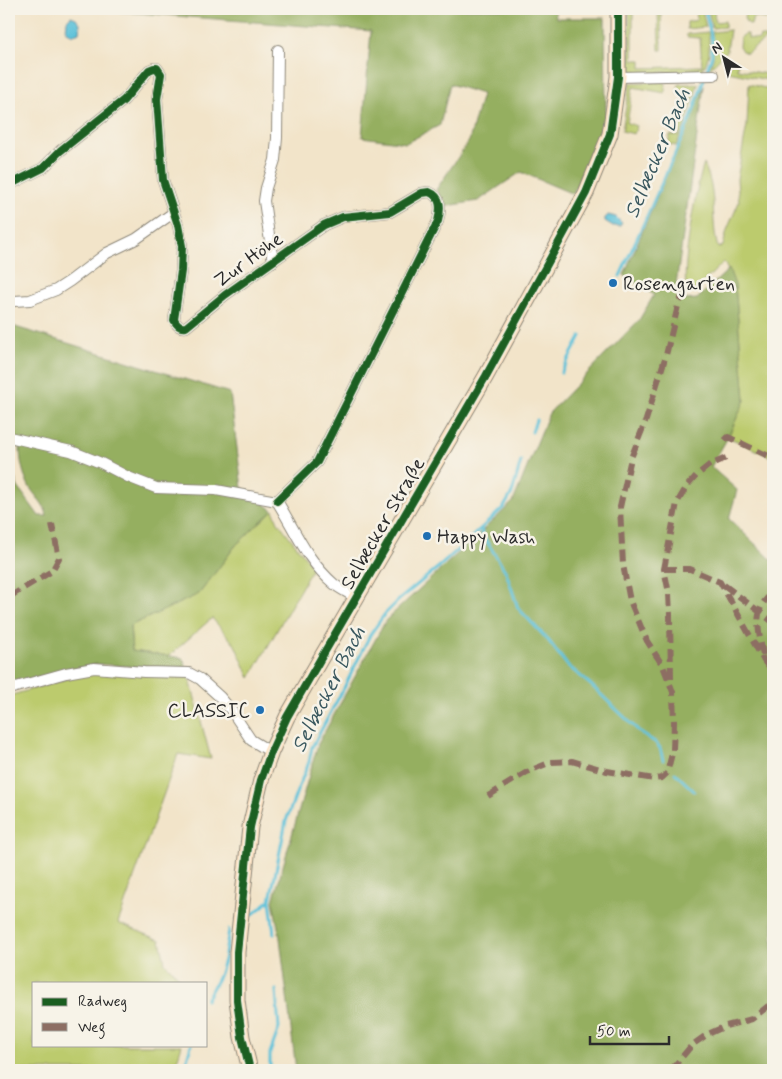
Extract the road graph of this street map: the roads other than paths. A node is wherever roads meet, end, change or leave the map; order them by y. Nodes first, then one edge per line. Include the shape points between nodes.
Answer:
1 (618, 9) edge
2 (278, 50) dead end
3 (707, 75) dead end
4 (618, 77) junction
5 (9, 185) edge
6 (173, 213) junction
7 (273, 262) junction
8 (14, 301) dead end
9 (9, 437) edge
10 (277, 501) junction
11 (357, 598) junction
12 (9, 689) edge
13 (271, 752) junction
14 (250, 1070) edge

1 - 4 main road, Selbecker Straße
2 - 7 street, Zur Höhe via 278,138 264,200
3 - 4 street
4 - 11 main road, Selbecker Straße via 610,134 586,193 486,376
5 - 6 street, Zur Höhe via 43,168 124,100 154,68 161,74 157,99 161,161
6 - 7 street, Zur Höhe via 182,246 174,320 177,326 186,327
6 - 8 street via 136,239 107,253 56,290 30,300
7 - 10 street, Zur Höhe via 324,225 343,217 390,212 422,193 434,194 440,203 438,221 317,462
9 - 10 street via 71,451 156,488 216,490
10 - 11 street via 300,544 320,570 335,585
11 - 13 main road, Selbecker Straße via 290,712
12 - 13 street via 94,668 188,673 220,697 251,740
13 - 14 main road, Selbecker Straße via 250,827 238,952 237,1000

